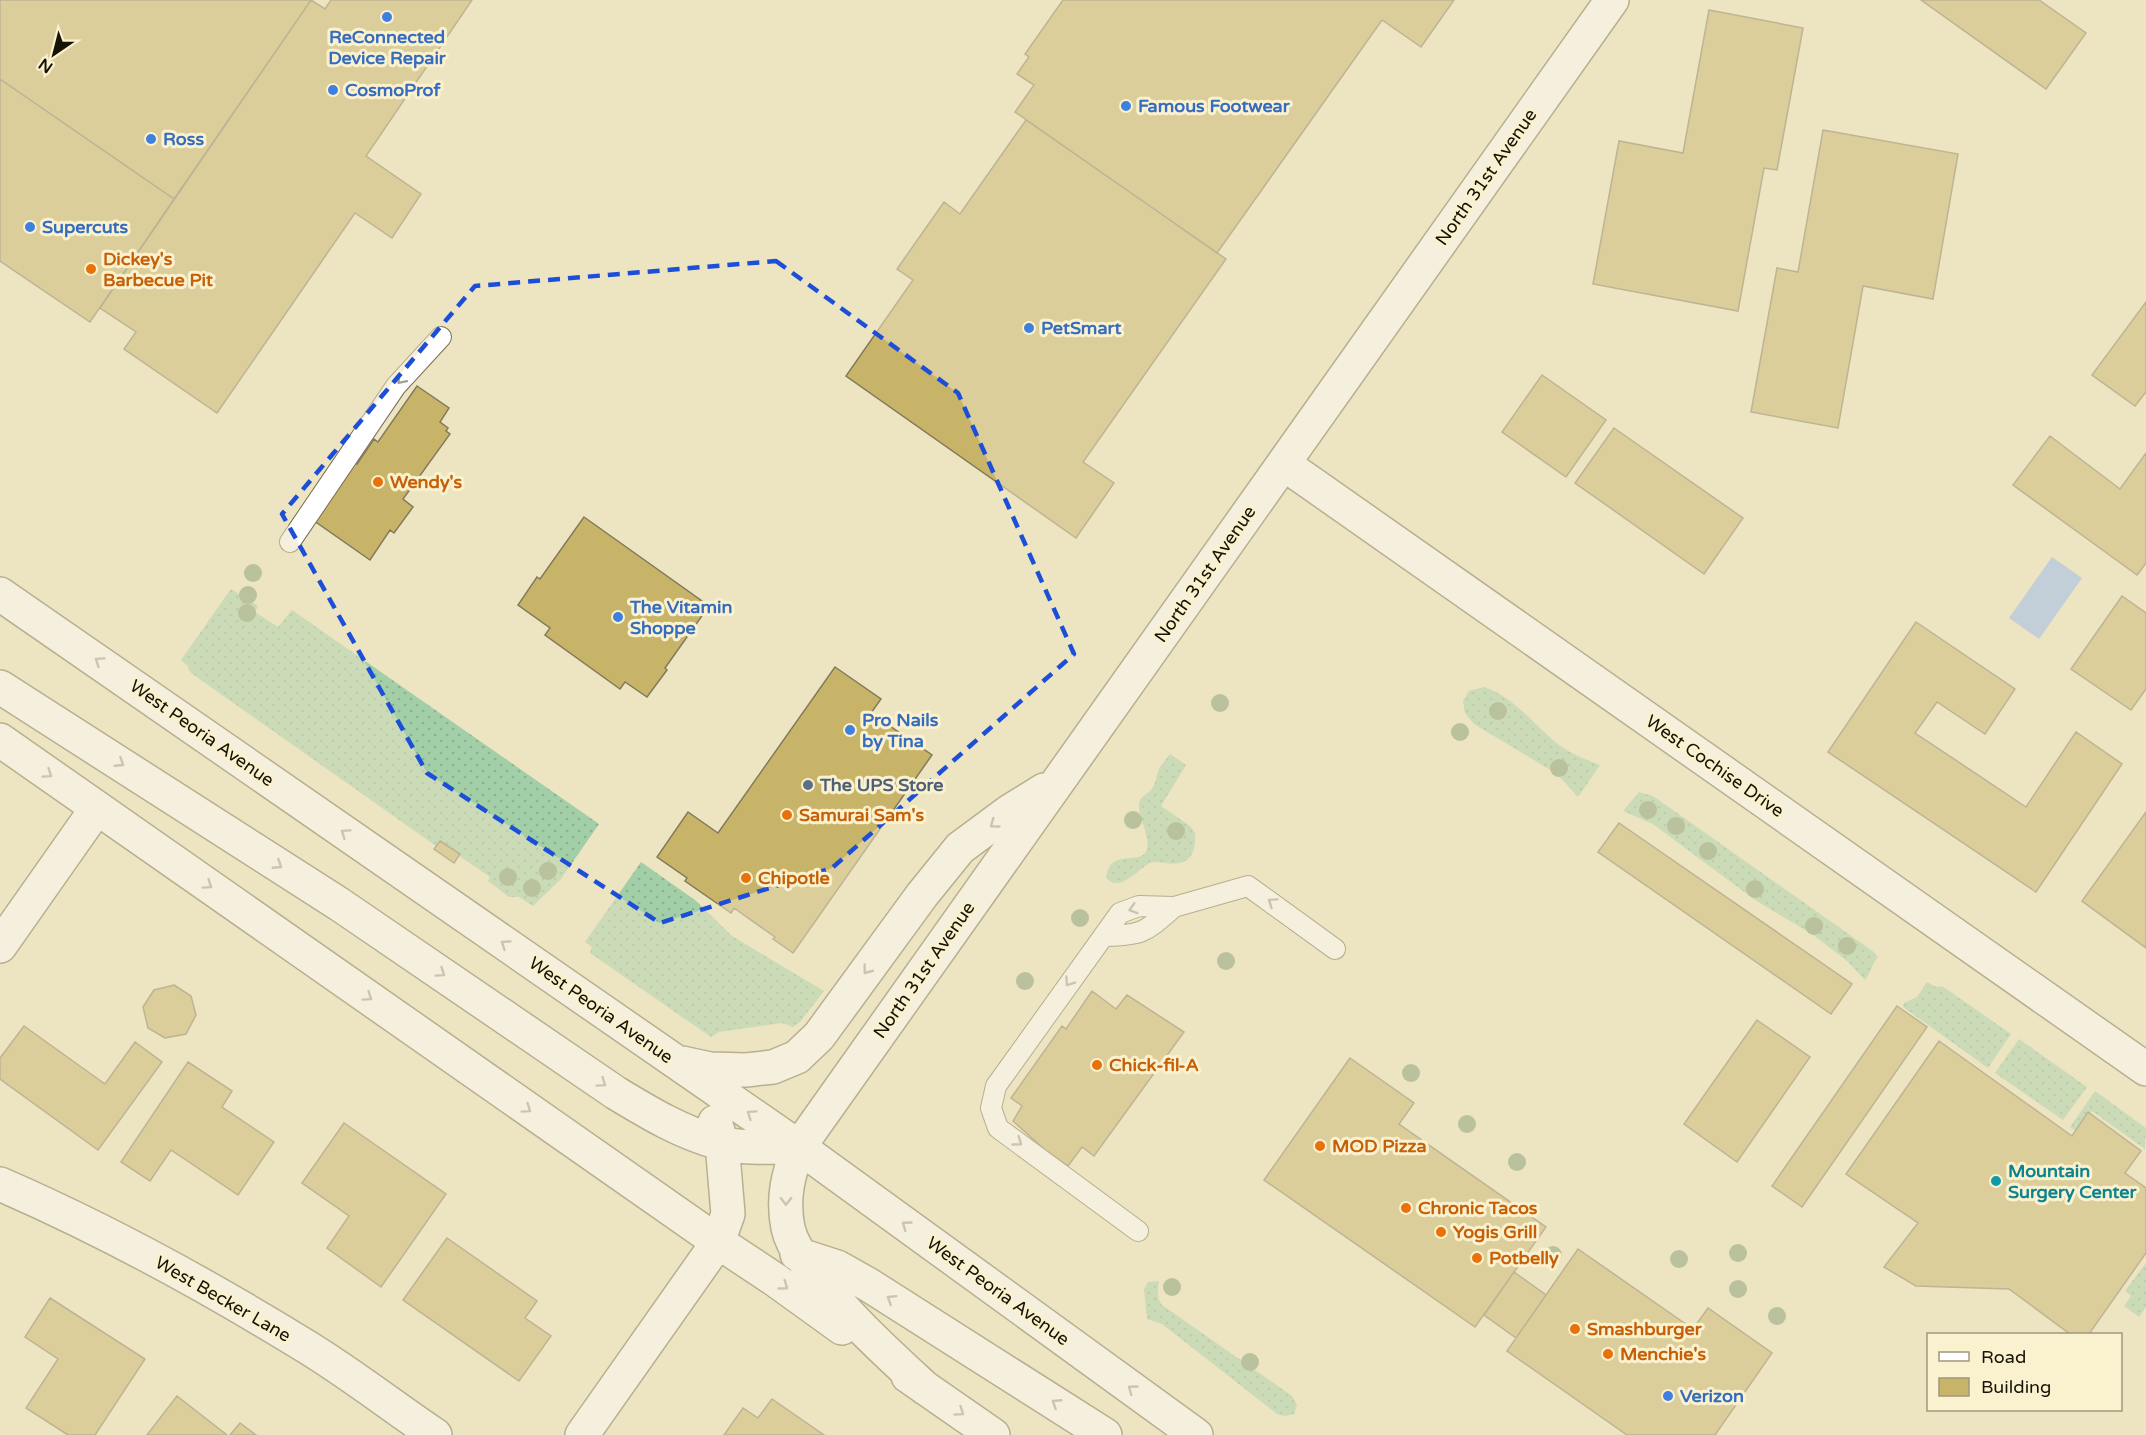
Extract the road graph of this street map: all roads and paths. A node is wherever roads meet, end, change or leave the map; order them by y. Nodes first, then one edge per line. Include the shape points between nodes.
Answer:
1 (1612, 0) edge
2 (441, 337) dead end
3 (1284, 464) junction
4 (290, 542) dead end
5 (1, 595) edge
6 (0, 687) edge
7 (0, 740) edge
8 (1060, 780) junction
9 (97, 808) junction
10 (0, 946) edge
11 (1335, 949) dead end
12 (675, 1061) junction
13 (2146, 1069) edge
14 (722, 1143) junction
15 (799, 1147) junction
16 (0, 1184) edge
17 (1138, 1231) dead end
18 (718, 1242) junction
19 (800, 1255) junction
20 (925, 1388) junction
21 (435, 1435) edge
22 (582, 1435) edge
23 (993, 1435) edge
24 (1105, 1435) edge
25 (1196, 1435) edge

1 - 3 main road, North 31st Avenue
2 -> 4 lane via 396,386
3 - 8 main road, North 31st Avenue
3 - 13 main road, West Cochise Drive
12 -> 5 main road, West Peoria Avenue
6 -> 14 main road via 339,904 616,1093 681,1130
7 -> 9 main road
8 -> 12 main road via 960,848 819,1036 796,1057 773,1067 746,1070 710,1069
8 - 15 main road, North 31st Avenue
9 - 10 main road
9 -> 18 main road
11 -> 17 lane via 1248,886 1174,908 1148,930 1105,936 996,1086 991,1108 998,1128
12 - 14 main road via 700,1092
15 -> 12 main road, West Peoria Avenue
14 - 15 main road
14 - 18 main road via 728,1214
15 -> 19 main road, North 31st Avenue via 788,1174 785,1204 788,1230
25 -> 15 main road, West Peoria Avenue
16 - 21 main road, West Becker Lane via 56,1208 176,1270 308,1348
18 - 19 main road
18 -> 20 main road
18 - 22 main road
19 - 20 main road, North 31st Avenue via 850,1316
24 -> 19 main road via 869,1285
20 -> 23 main road

